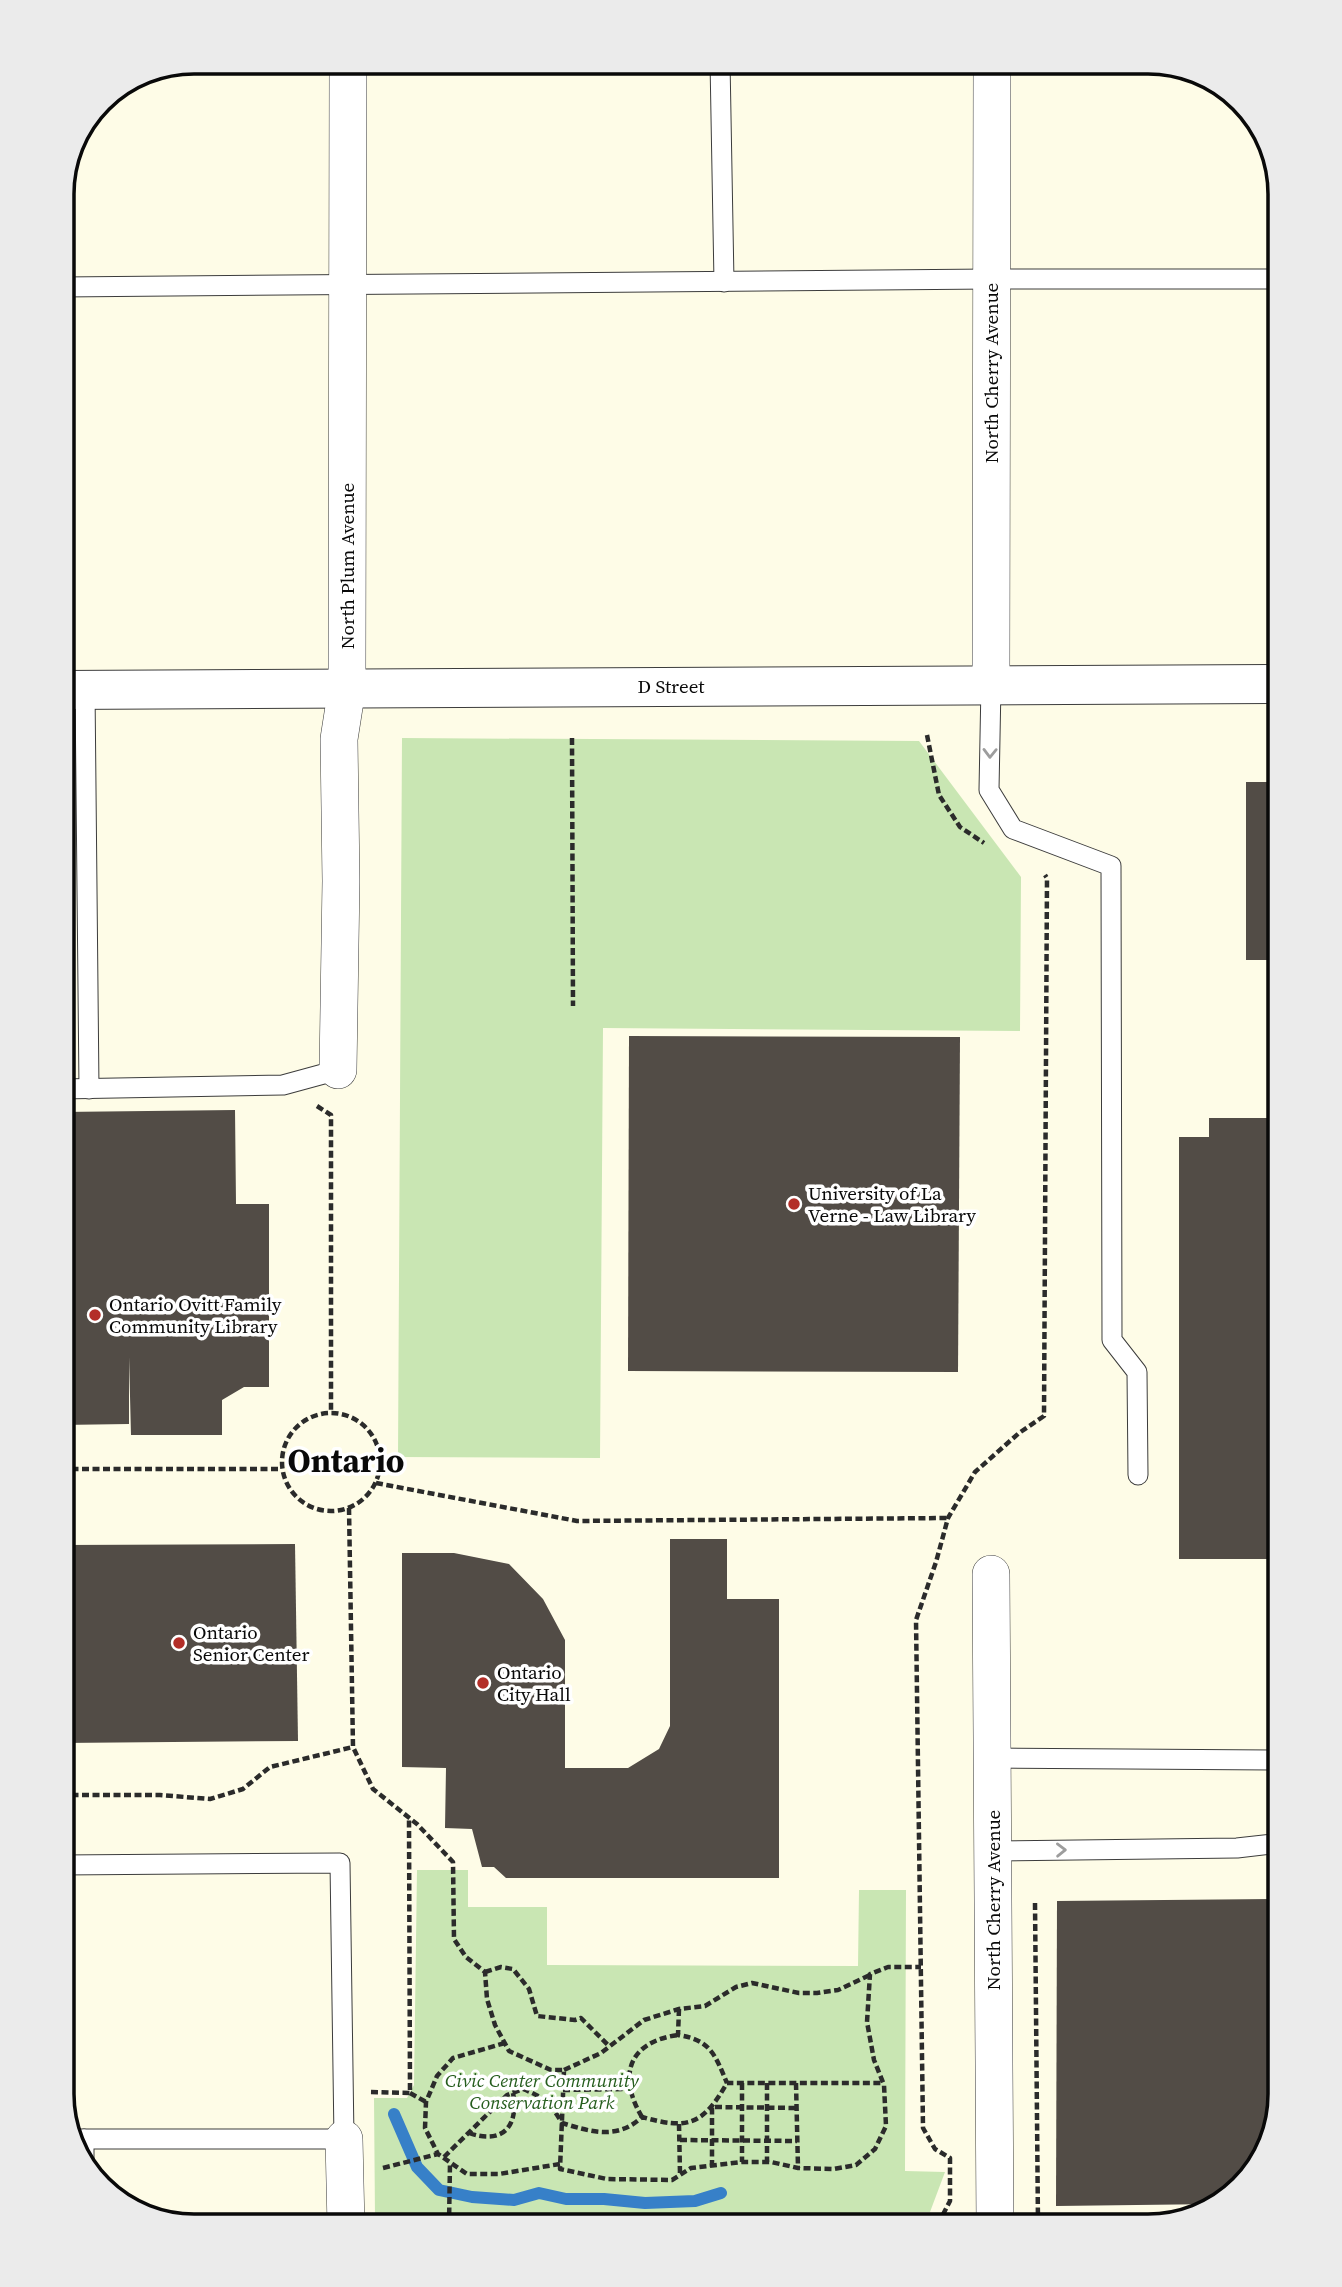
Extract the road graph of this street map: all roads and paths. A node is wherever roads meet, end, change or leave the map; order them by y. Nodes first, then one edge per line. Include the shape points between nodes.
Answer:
1 (348, 74) edge
2 (720, 74) edge
3 (992, 74) edge
4 (991, 279) junction
5 (1268, 279) edge
6 (724, 282) junction
7 (347, 285) junction
8 (74, 287) edge
9 (1268, 684) edge
10 (991, 685) junction
11 (347, 688) junction
12 (74, 689) edge
13 (74, 714) edge
14 (927, 735) dead end
15 (572, 738) dead end
16 (987, 845) dead end
17 (1039, 868) dead end
18 (573, 1006) dead end
19 (338, 1070) joint
20 (283, 1085) junction
21 (74, 1089) edge
22 (89, 1089) junction
23 (331, 1412) junction
24 (74, 1469) edge
25 (281, 1469) junction
26 (1138, 1475) dead end
27 (376, 1483) junction
28 (349, 1508) junction
29 (947, 1518) junction
30 (991, 1574) dead end
31 (353, 1747) junction
32 (992, 1758) junction
33 (1268, 1760) edge
34 (74, 1795) edge
35 (409, 1818) junction
36 (1268, 1844) edge
37 (993, 1851) junction
38 (74, 1865) edge
39 (1035, 1903) dead end
40 (921, 1967) junction
41 (485, 1972) junction
42 (870, 1974) junction
43 (679, 2009) junction
44 (678, 2035) junction
45 (505, 2043) junction
46 (609, 2047) junction
47 (564, 2070) junction
48 (727, 2083) junction
49 (742, 2083) junction
50 (767, 2083) junction
51 (796, 2083) junction
52 (883, 2084) junction
53 (628, 2089) junction
54 (563, 2090) junction
55 (410, 2093) junction
56 (513, 2093) junction
57 (426, 2102) junction
58 (371, 2105) dead end
59 (712, 2107) junction
60 (742, 2108) junction
61 (767, 2108) junction
62 (796, 2108) junction
63 (642, 2117) junction
64 (562, 2123) junction
65 (679, 2124) junction
66 (469, 2133) junction
67 (83, 2139) edge
68 (344, 2139) junction
69 (680, 2140) junction
70 (712, 2140) junction
71 (742, 2140) junction
72 (767, 2140) junction
73 (797, 2141) junction
74 (441, 2156) junction
75 (450, 2162) junction
76 (742, 2162) junction
77 (767, 2162) junction
78 (560, 2164) junction
79 (712, 2167) junction
80 (798, 2168) junction
81 (372, 2171) dead end
82 (680, 2174) junction
83 (346, 2213) edge
84 (449, 2213) edge
85 (943, 2214) edge
86 (995, 2214) edge
87 (1038, 2214) edge

1 - 7 street, North Plum Avenue
2 - 6 lane
3 - 4 street, North Cherry Avenue
4 - 5 lane
4 - 6 lane
4 - 10 street, North Cherry Avenue
6 - 7 lane
7 - 8 lane
7 - 11 street, North Plum Avenue
9 - 10 street, D Street
10 - 11 street, D Street
10 -> 26 lane via 989,790 1013,830 1111,866 1112,1340 1137,1372
11 - 12 street, D Street
11 - 19 street, North Plum Avenue via 339,739
13 - 22 lane
14 - 16 path via 939,795 960,827
15 - 18 path
17 - 29 path via 1047,878 1044,1416 975,1472
19 - 20 lane
20 - 22 lane
20 - 23 path via 331,1115
21 - 22 lane
23 - 25 path via 314,1415 294,1429 282,1452
23 - 27 path via 348,1416 373,1435 380,1459
24 - 25 path
25 - 28 path via 285,1483 306,1505 327,1511
27 - 28 path
27 - 29 path via 577,1521
28 - 31 path
29 - 40 path via 916,1620
30 - 32 street, North Cherry Avenue
31 - 34 path via 270,1767 243,1789 211,1799
31 - 35 path via 373,1789
32 - 33 lane
32 - 37 street, North Cherry Avenue
35 - 41 path via 453,1862 454,1939 466,1957
35 - 55 path
37 -> 36 lane
37 - 86 street, North Cherry Avenue
38 - 68 lane via 340,1863
39 - 87 path
40 - 42 path via 888,1967
40 - 85 path via 923,2128 935,2149 950,2158 950,2201
41 - 45 path via 487,1999
41 - 46 path via 513,1969 529,1989 537,2016 581,2018
42 - 43 path via 838,1990 817,1993 752,1983 705,2006
42 - 52 path via 867,2022
43 - 44 path
43 - 46 path via 644,2020
44 - 48 path via 705,2043
44 - 53 path via 662,2037 644,2048 633,2061
45 - 47 path via 509,2051 525,2059 551,2070
45 - 57 path via 453,2059 437,2076
46 - 47 path
47 - 54 path
48 - 49 path
48 - 59 path
49 - 50 path
49 - 60 path
50 - 51 path
50 - 61 path
51 - 52 path
51 - 62 path
52 - 80 path via 886,2126 875,2149 856,2165
53 - 54 path
53 - 63 path
54 - 64 path
55 - 57 path
55 - 58 path via 371,2092
56 - 64 path via 523,2089 543,2097
56 - 66 path
56 - 66 path via 513,2124 483,2138
57 - 74 path via 425,2128
59 - 60 path
59 - 65 path via 693,2122
59 - 70 path
60 - 61 path
60 - 71 path
61 - 62 path
61 - 72 path
62 - 73 path
63 - 64 path via 623,2131 600,2132
63 - 65 path
64 - 78 path
65 - 69 path
66 - 74 path
67 - 68 lane
68 - 83 street
69 - 70 path
69 - 82 path
70 - 71 path
70 - 79 path
71 - 72 path
71 - 76 path
72 - 73 path
72 - 77 path
73 - 80 path
74 - 75 path
74 - 81 path
75 - 78 path via 467,2174
75 - 84 path
76 - 77 path
76 - 79 path
77 - 80 path
78 - 82 path via 560,2169 607,2179 671,2180
79 - 82 path via 691,2168

